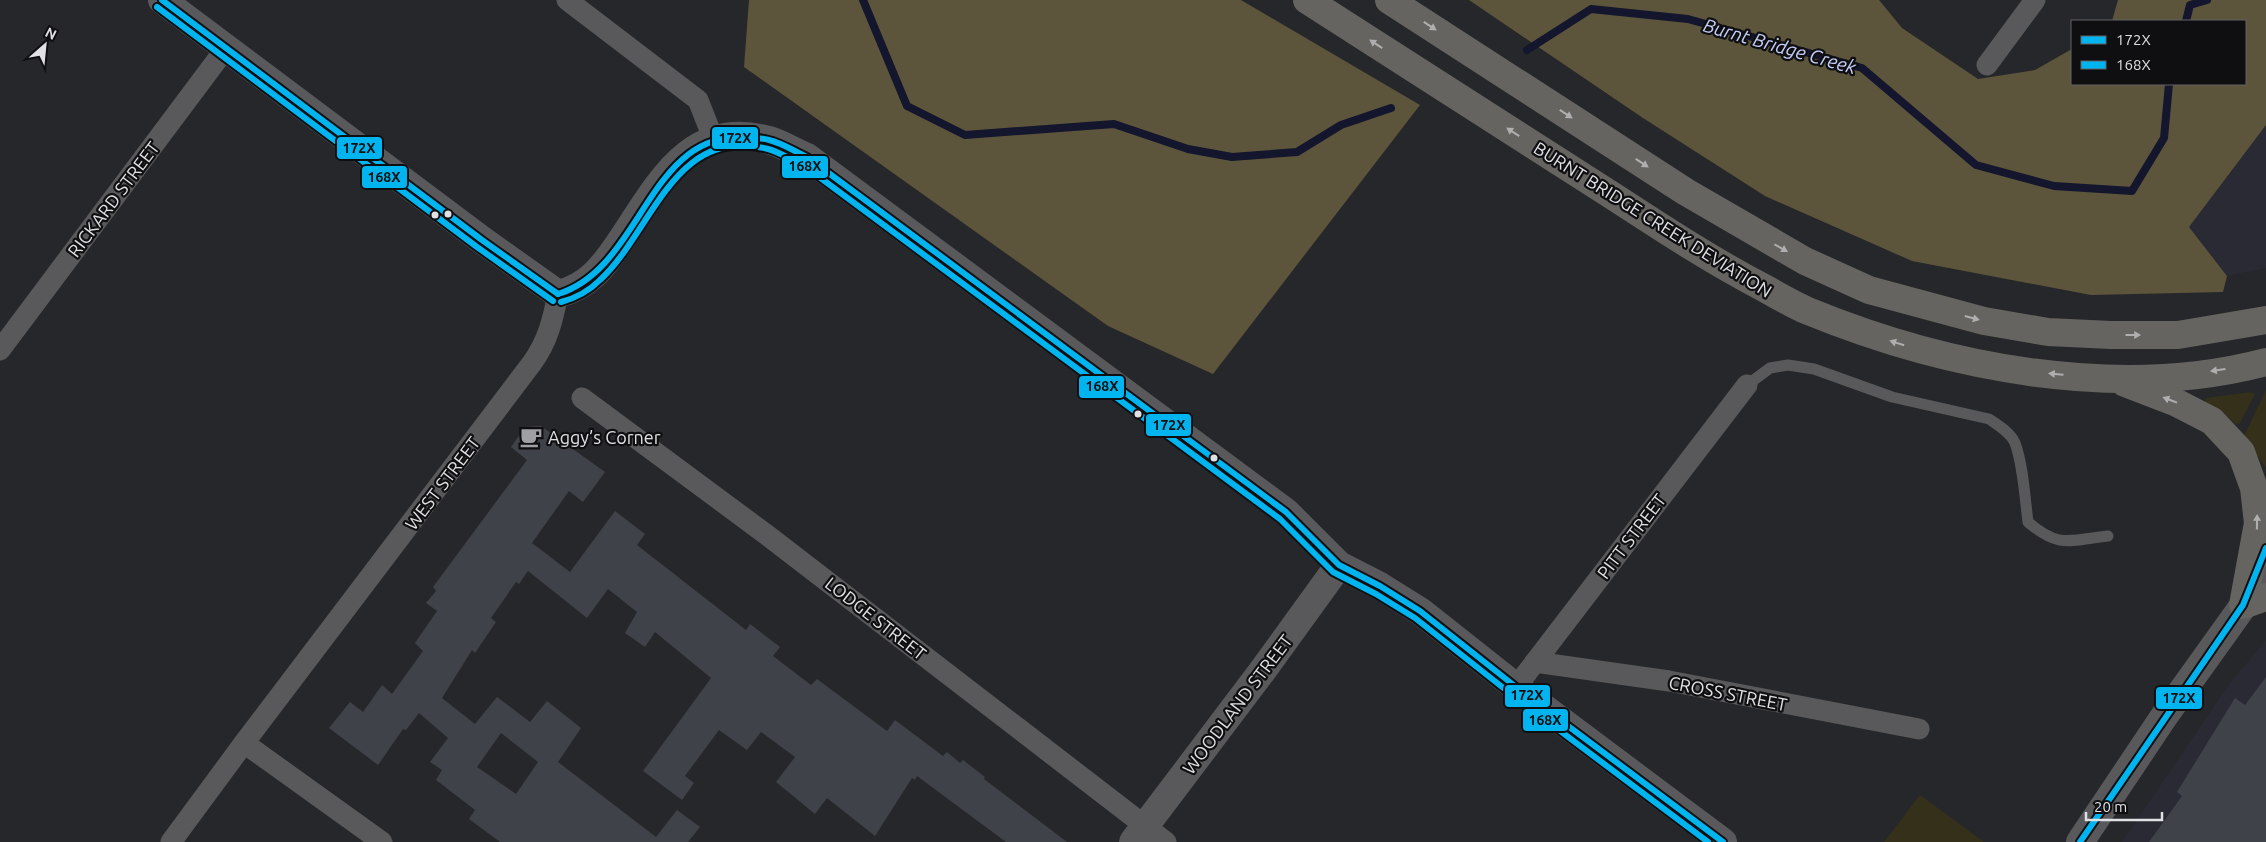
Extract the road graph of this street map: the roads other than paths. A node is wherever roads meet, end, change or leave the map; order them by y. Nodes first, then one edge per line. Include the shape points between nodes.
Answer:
1 (162, 0) edge
2 (567, 0) edge
3 (1307, 0) edge
4 (1389, 0) edge
5 (2035, 0) edge
6 (226, 48) junction
7 (1987, 64) dead end
8 (712, 138) junction
9 (558, 294) junction
10 (2266, 320) edge
11 (0, 350) edge
12 (2266, 362) edge
13 (2110, 378) junction
14 (1747, 385) joint
15 (582, 398) dead end
16 (2108, 536) dead end
17 (2266, 548) edge
18 (1339, 565) junction
19 (2266, 574) edge
20 (2255, 601) edge
21 (1535, 662) junction
22 (1516, 687) junction
23 (1919, 729) dead end
24 (244, 743) junction
25 (1139, 834) edge
26 (171, 842) edge
27 (382, 842) edge
28 (1166, 842) edge
29 (1723, 842) edge
30 (2080, 842) edge

1 - 6 street
2 - 8 street via 698,100
13 -> 3 highway, BURNT BRIDGE CREEK DEVIATION via 2020,371 1953,358 1898,344 1806,310 1731,271
4 -> 10 highway via 1686,192 1805,261 1869,290 1984,321 2048,332 2178,335
5 - 7 street
6 - 9 street
6 - 11 street, RICKARD STREET
8 - 9 street via 678,160 605,264 588,281
8 - 18 street via 734,136 769,140 807,157 1286,512
9 - 24 street, WEST STREET via 549,334 538,356
12 -> 13 highway, BURNT BRIDGE CREEK DEVIATION via 2174,376
20 -> 13 highway via 2258,523 2254,488 2241,452 2212,421 2177,403
14 - 16 lane via 1770,368 1788,365 1814,369 1892,397 1989,419 2015,442 2028,522 2044,536 2061,542
14 - 21 street, PITT STREET
15 - 25 street, LODGE STREET via 767,535
17 - 20 street
18 - 22 street via 1420,611
18 - 25 street, WOODLAND STREET
19 - 20 street
20 - 30 street
21 - 22 street, PITT STREET
21 - 23 street, CROSS STREET via 1669,682
22 - 29 street
24 - 26 street, WEST STREET
24 - 27 street
25 - 28 street, LODGE STREET

